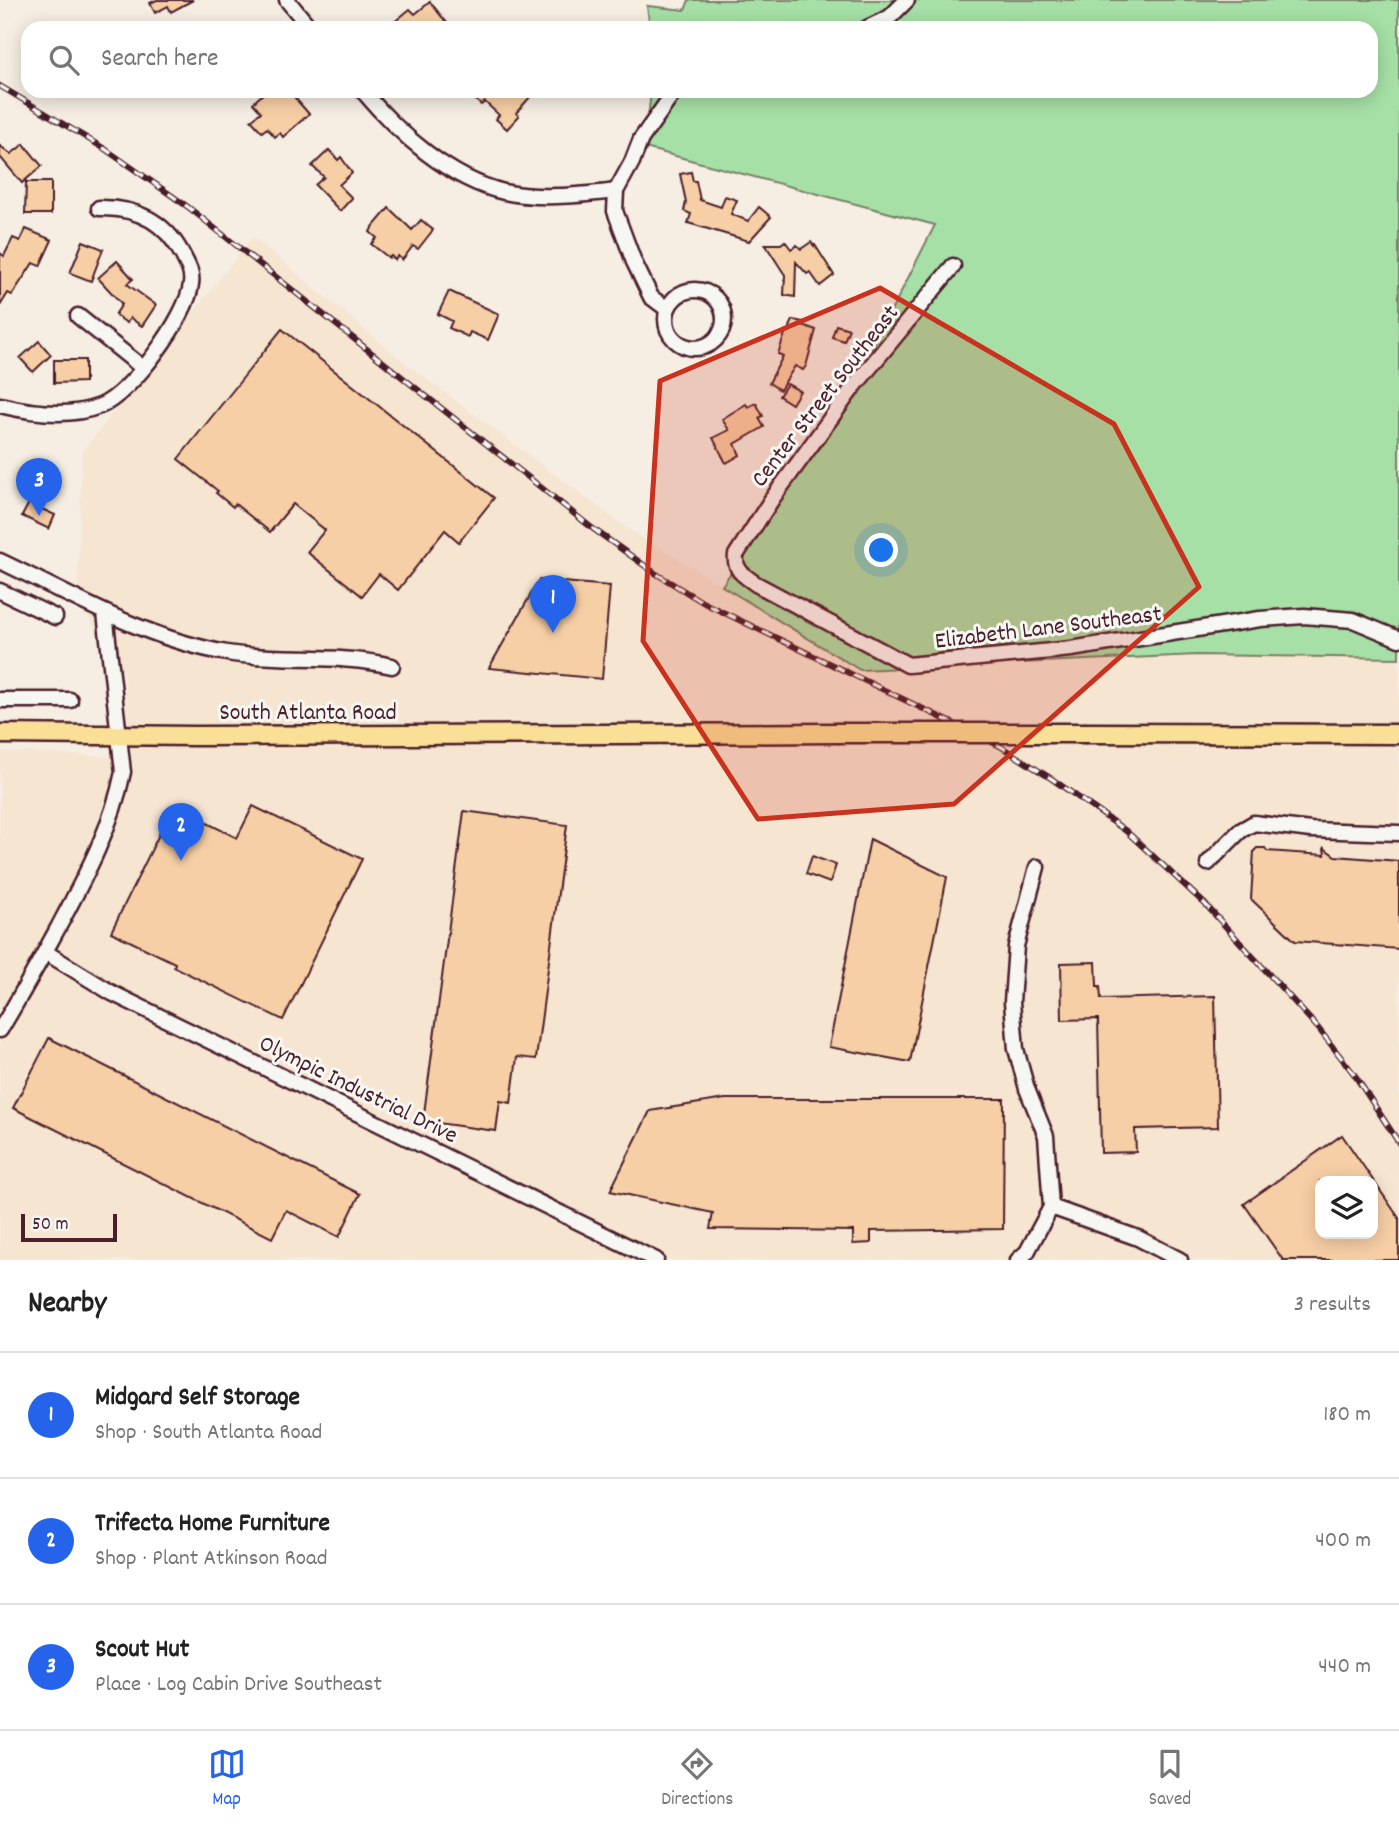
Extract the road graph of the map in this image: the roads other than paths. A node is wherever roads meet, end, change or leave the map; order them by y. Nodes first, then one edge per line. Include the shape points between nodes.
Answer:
1 (287, 0) edge
2 (907, 0) edge
3 (304, 21) edge
4 (882, 21) edge
5 (370, 98) edge
6 (670, 98) edge
7 (616, 191) junction
8 (99, 208) dead end
9 (953, 266) dead end
10 (667, 309) junction
11 (78, 316) dead end
12 (143, 368) junction
13 (0, 405) edge
14 (736, 555) joint
15 (0, 561) edge
16 (0, 591) edge
17 (105, 613) junction
18 (55, 617) dead end
19 (1399, 639) edge
20 (391, 666) dead end
21 (0, 700) edge
22 (70, 700) dead end
23 (0, 733) edge
24 (1399, 734) edge
25 (119, 735) junction
26 (1399, 832) edge
27 (1208, 863) dead end
28 (1037, 867) dead end
29 (45, 952) junction
30 (0, 1030) edge
31 (1051, 1207) junction
32 (656, 1260) edge
33 (1018, 1260) edge
34 (1180, 1260) edge

1 - 3 street
2 - 4 street
5 - 7 street via 413,142 448,167 503,191 531,195
6 - 7 street via 641,139
7 - 10 street via 615,211 634,262 651,297
8 - 12 street via 129,210 159,225 190,270 189,297
9 - 14 street, Center Street Southeast via 852,389
10 - 10 street via 668,331 684,345 701,346 721,330 719,303 699,290 683,292
11 - 12 street
12 - 13 street via 117,397 88,410 50,412
14 - 19 street, Elizabeth Lane Southeast via 737,568 756,584 908,665 1071,649 1304,616 1353,620
15 - 17 street
16 - 18 street
17 - 20 street via 157,634 227,653 351,659
17 - 25 street
21 - 22 street
23 - 25 main road, South Atlanta Road
24 - 25 main road, South Atlanta Road, bridge
25 - 29 street via 123,772 111,818
26 - 27 street via 1254,823
28 - 31 street via 1016,946 1012,1002 1016,1049 1046,1136
29 - 30 street
29 - 32 street, Olympic Industrial Drive via 120,997
31 - 33 street
31 - 34 street via 1138,1238

